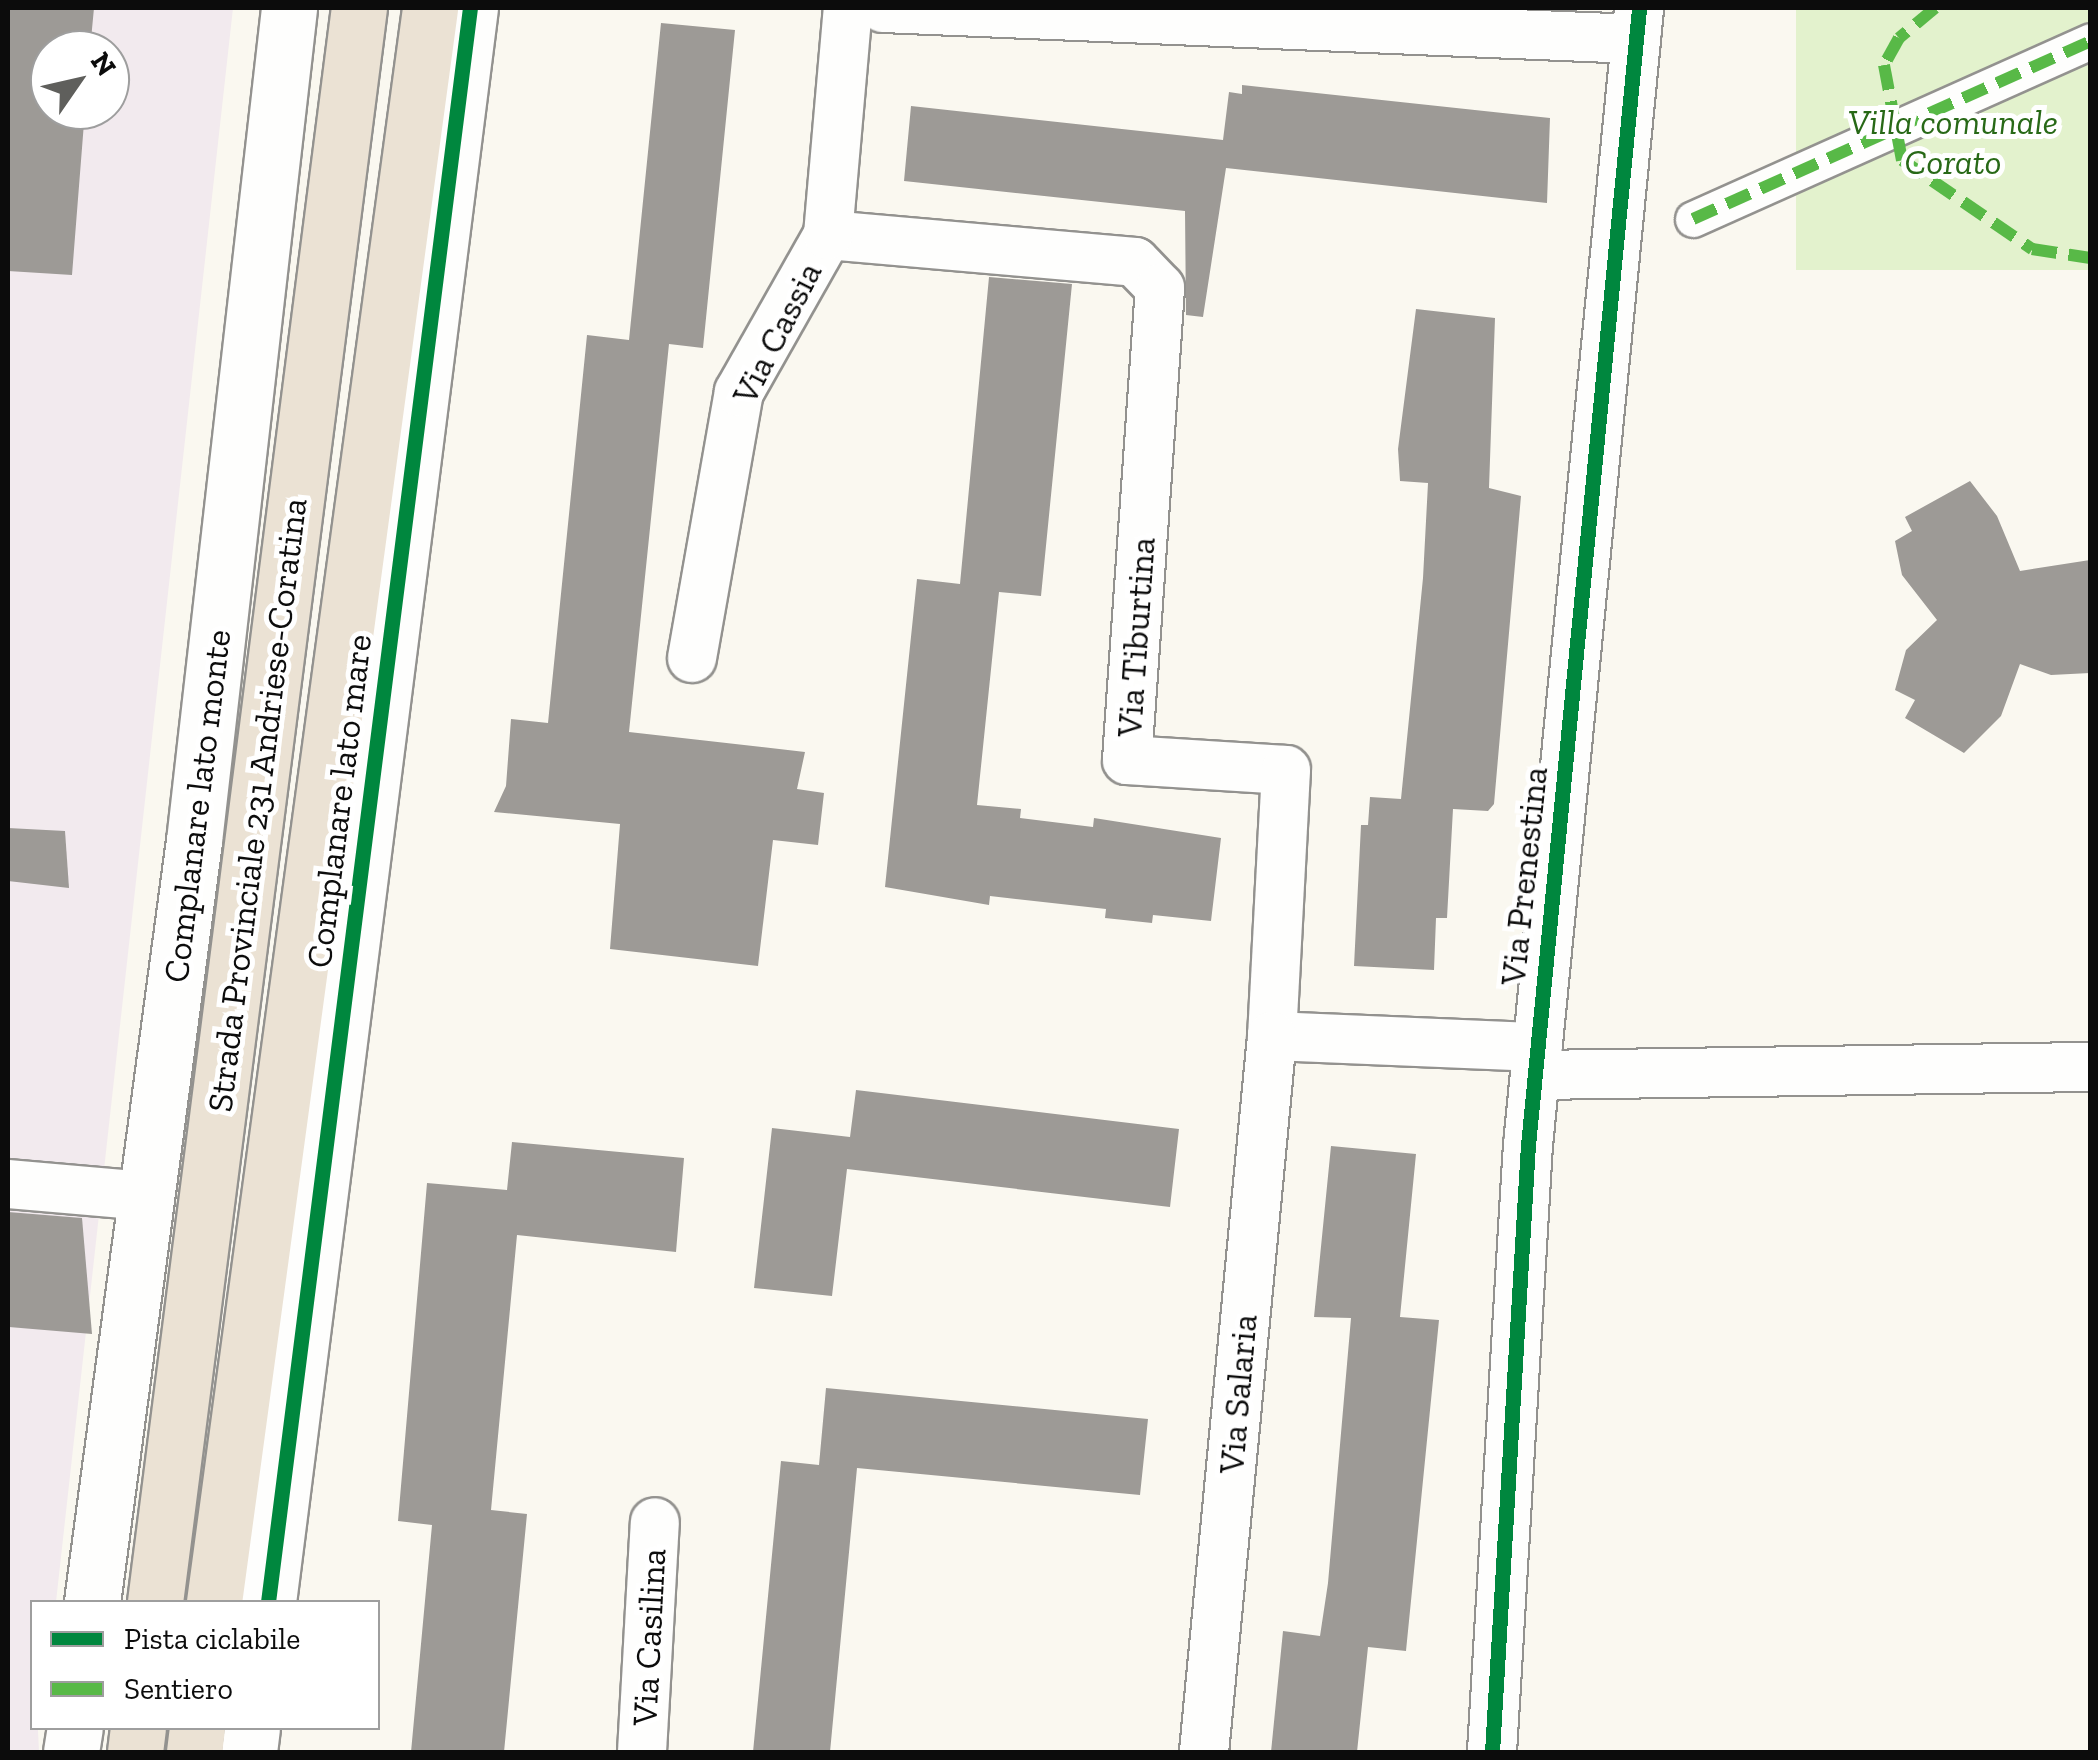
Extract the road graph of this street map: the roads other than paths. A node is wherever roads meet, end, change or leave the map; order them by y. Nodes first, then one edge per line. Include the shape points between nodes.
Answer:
1 (289, 8) edge
2 (359, 8) edge
3 (430, 8) edge
4 (470, 8) edge
5 (848, 8) edge
6 (904, 8) edge
7 (1638, 23) edge
8 (2090, 41) edge
9 (1694, 220) dead end
10 (828, 234) junction
11 (692, 658) dead end
12 (1272, 1036) junction
13 (1537, 1061) junction
14 (2090, 1067) edge
15 (8, 1184) edge
16 (146, 1196) junction
17 (656, 1522) dead end
18 (92, 1600) edge
19 (154, 1600) edge
20 (214, 1600) edge
21 (268, 1600) edge
22 (642, 1752) edge
23 (1204, 1752) edge
24 (1492, 1752) edge

1 - 16 street, Complanare lato monte
2 - 19 highway, Strada Provinciale 231 Andriese-Coratina
3 - 20 highway, Strada Provinciale 231 Andriese-Coratina
4 - 21 street, Complanare lato mare
5 - 10 street, Via Cassia
6 - 7 street
7 - 13 street, Via Prenestina
8 - 9 street
10 - 11 street, Via Cassia via 739,392
10 - 12 street, Via Tiburtina via 1135,262 1160,288 1128,760 1286,770
12 - 13 street
12 - 23 street, Via Salaria
13 - 14 street
13 - 24 street, Via Prenestina
15 - 16 street
16 - 18 street, Complanare lato monte
17 - 22 street, Via Casilina

